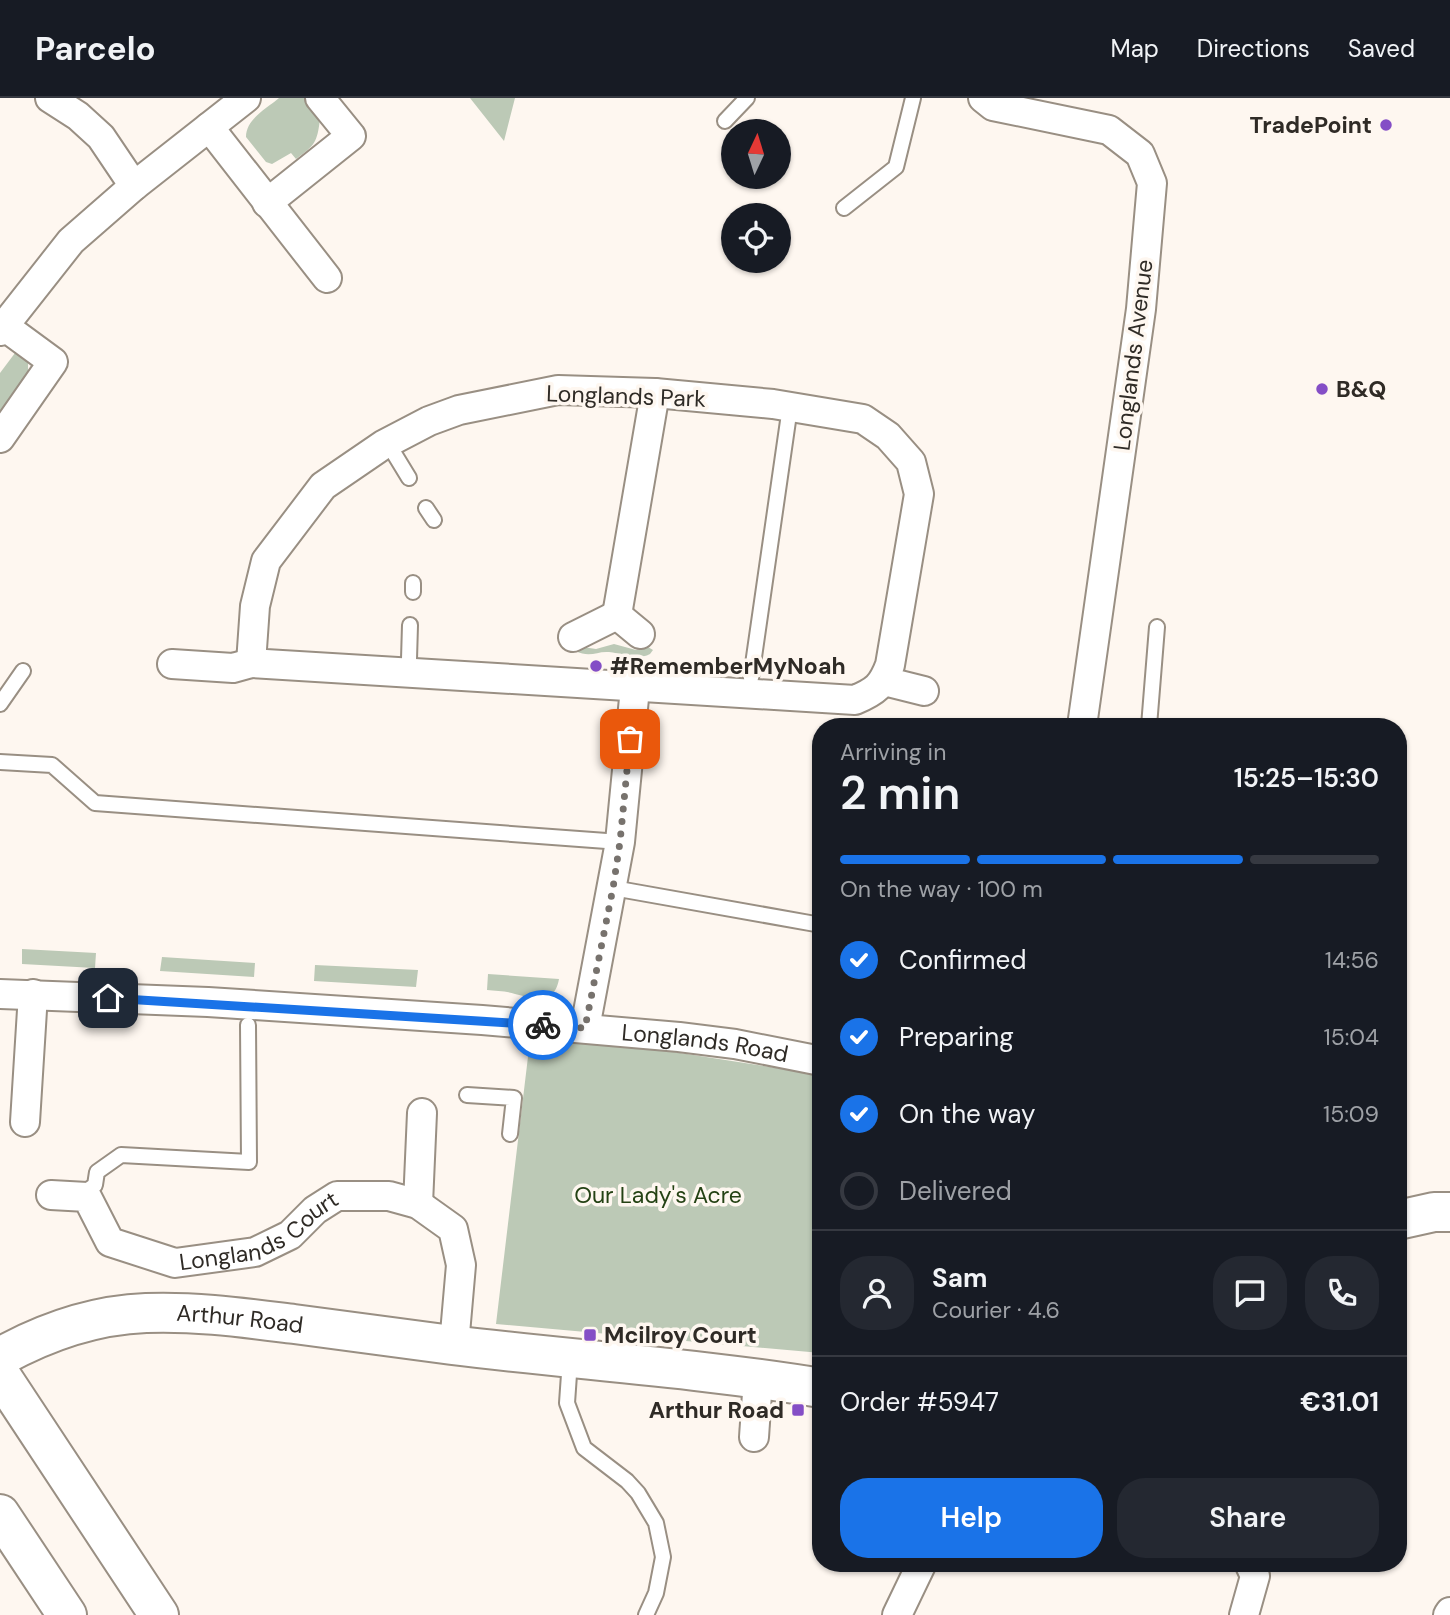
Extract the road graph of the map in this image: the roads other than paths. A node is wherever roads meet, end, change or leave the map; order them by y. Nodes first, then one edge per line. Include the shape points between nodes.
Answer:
1 (50, 98) edge
2 (246, 98) edge
3 (320, 98) edge
4 (747, 98) edge
5 (913, 98) edge
6 (983, 98) edge
7 (728, 119) edge
8 (209, 127) junction
9 (134, 186) junction
10 (267, 203) junction
11 (844, 208) dead end
12 (327, 278) dead end
13 (2, 329) edge
14 (655, 393) junction
15 (790, 407) junction
16 (0, 438) edge
17 (395, 455) dead end
18 (409, 478) dead end
19 (617, 615) junction
20 (411, 625) dead end
21 (1157, 627) dead end
22 (640, 634) dead end
23 (573, 637) dead end
24 (409, 659) dead end
25 (251, 663) junction
26 (172, 664) dead end
27 (23, 671) dead end
28 (751, 678) dead end
29 (884, 681) junction
30 (635, 688) junction
31 (924, 691) dead end
32 (0, 704) edge
33 (1083, 718) edge
34 (1150, 718) edge
35 (0, 761) edge
36 (620, 842) junction
37 (613, 888) junction
38 (812, 923) edge
39 (0, 994) edge
40 (33, 994) junction
41 (248, 1026) dead end
42 (585, 1028) junction
43 (812, 1059) edge
44 (467, 1095) dead end
45 (422, 1114) dead end
46 (25, 1122) dead end
47 (510, 1134) dead end
48 (88, 1190) dead end
49 (51, 1195) dead end
50 (418, 1204) junction
51 (1407, 1212) edge
52 (1450, 1212) edge
53 (454, 1345) junction
54 (570, 1356) junction
55 (8, 1359) edge
56 (758, 1379) junction
57 (812, 1387) edge
58 (754, 1437) dead end
59 (0, 1514) edge
60 (918, 1572) edge
61 (1253, 1572) edge
62 (67, 1615) edge
63 (159, 1615) edge
64 (646, 1615) edge
65 (897, 1615) edge
66 (1244, 1615) edge

1 - 9 street via 101,137
2 - 8 street
3 - 10 street via 351,136
4 - 7 lane
5 - 11 lane via 896,167
6 - 33 street, Longlands Avenue via 993,107 1109,130 1140,154 1152,183 1141,309
8 - 9 street
8 - 10 street
9 - 13 street via 71,241
10 - 12 street
13 - 16 street via 53,362
14 - 15 street, Longlands Park
14 - 19 street
14 - 25 street, Longlands Park via 558,390 507,398 429,421 383,445 323,486 266,561 255,606
15 - 28 lane
15 - 29 street, Longlands Park via 863,419 888,436 911,462 919,494
17 - 18 lane
19 - 22 street
19 - 23 street
20 - 24 lane
21 - 34 lane
25 - 26 street via 233,668
25 - 30 street
27 - 32 lane
29 - 30 street via 855,700
29 - 31 street
30 - 36 street
35 - 36 lane via 52,765 95,803
36 - 37 street
37 - 38 lane
37 - 42 street
39 - 40 street, Longlands Road
40 - 42 street, Longlands Road
40 - 46 street
41 - 48 lane via 248,1162 121,1155 97,1172 95,1185
42 - 43 street, Longlands Road via 724,1043
44 - 47 lane via 514,1098
45 - 50 street
49 - 50 street, Longlands Court via 87,1196 110,1242 175,1263 256,1252 290,1235 337,1196 389,1196
50 - 53 street, Longlands Court via 453,1228 461,1265
51 - 52 main road
53 - 54 main road, Arthur Road
53 - 55 main road, Arthur Road via 233,1316 145,1313 85,1321
54 - 56 main road, Arthur Road
54 - 64 lane via 567,1402 584,1448 633,1487 656,1523 663,1557
55 - 63 main road
56 - 57 main road, Arthur Road
56 - 58 street
59 - 62 main road
60 - 65 street
61 - 66 street

